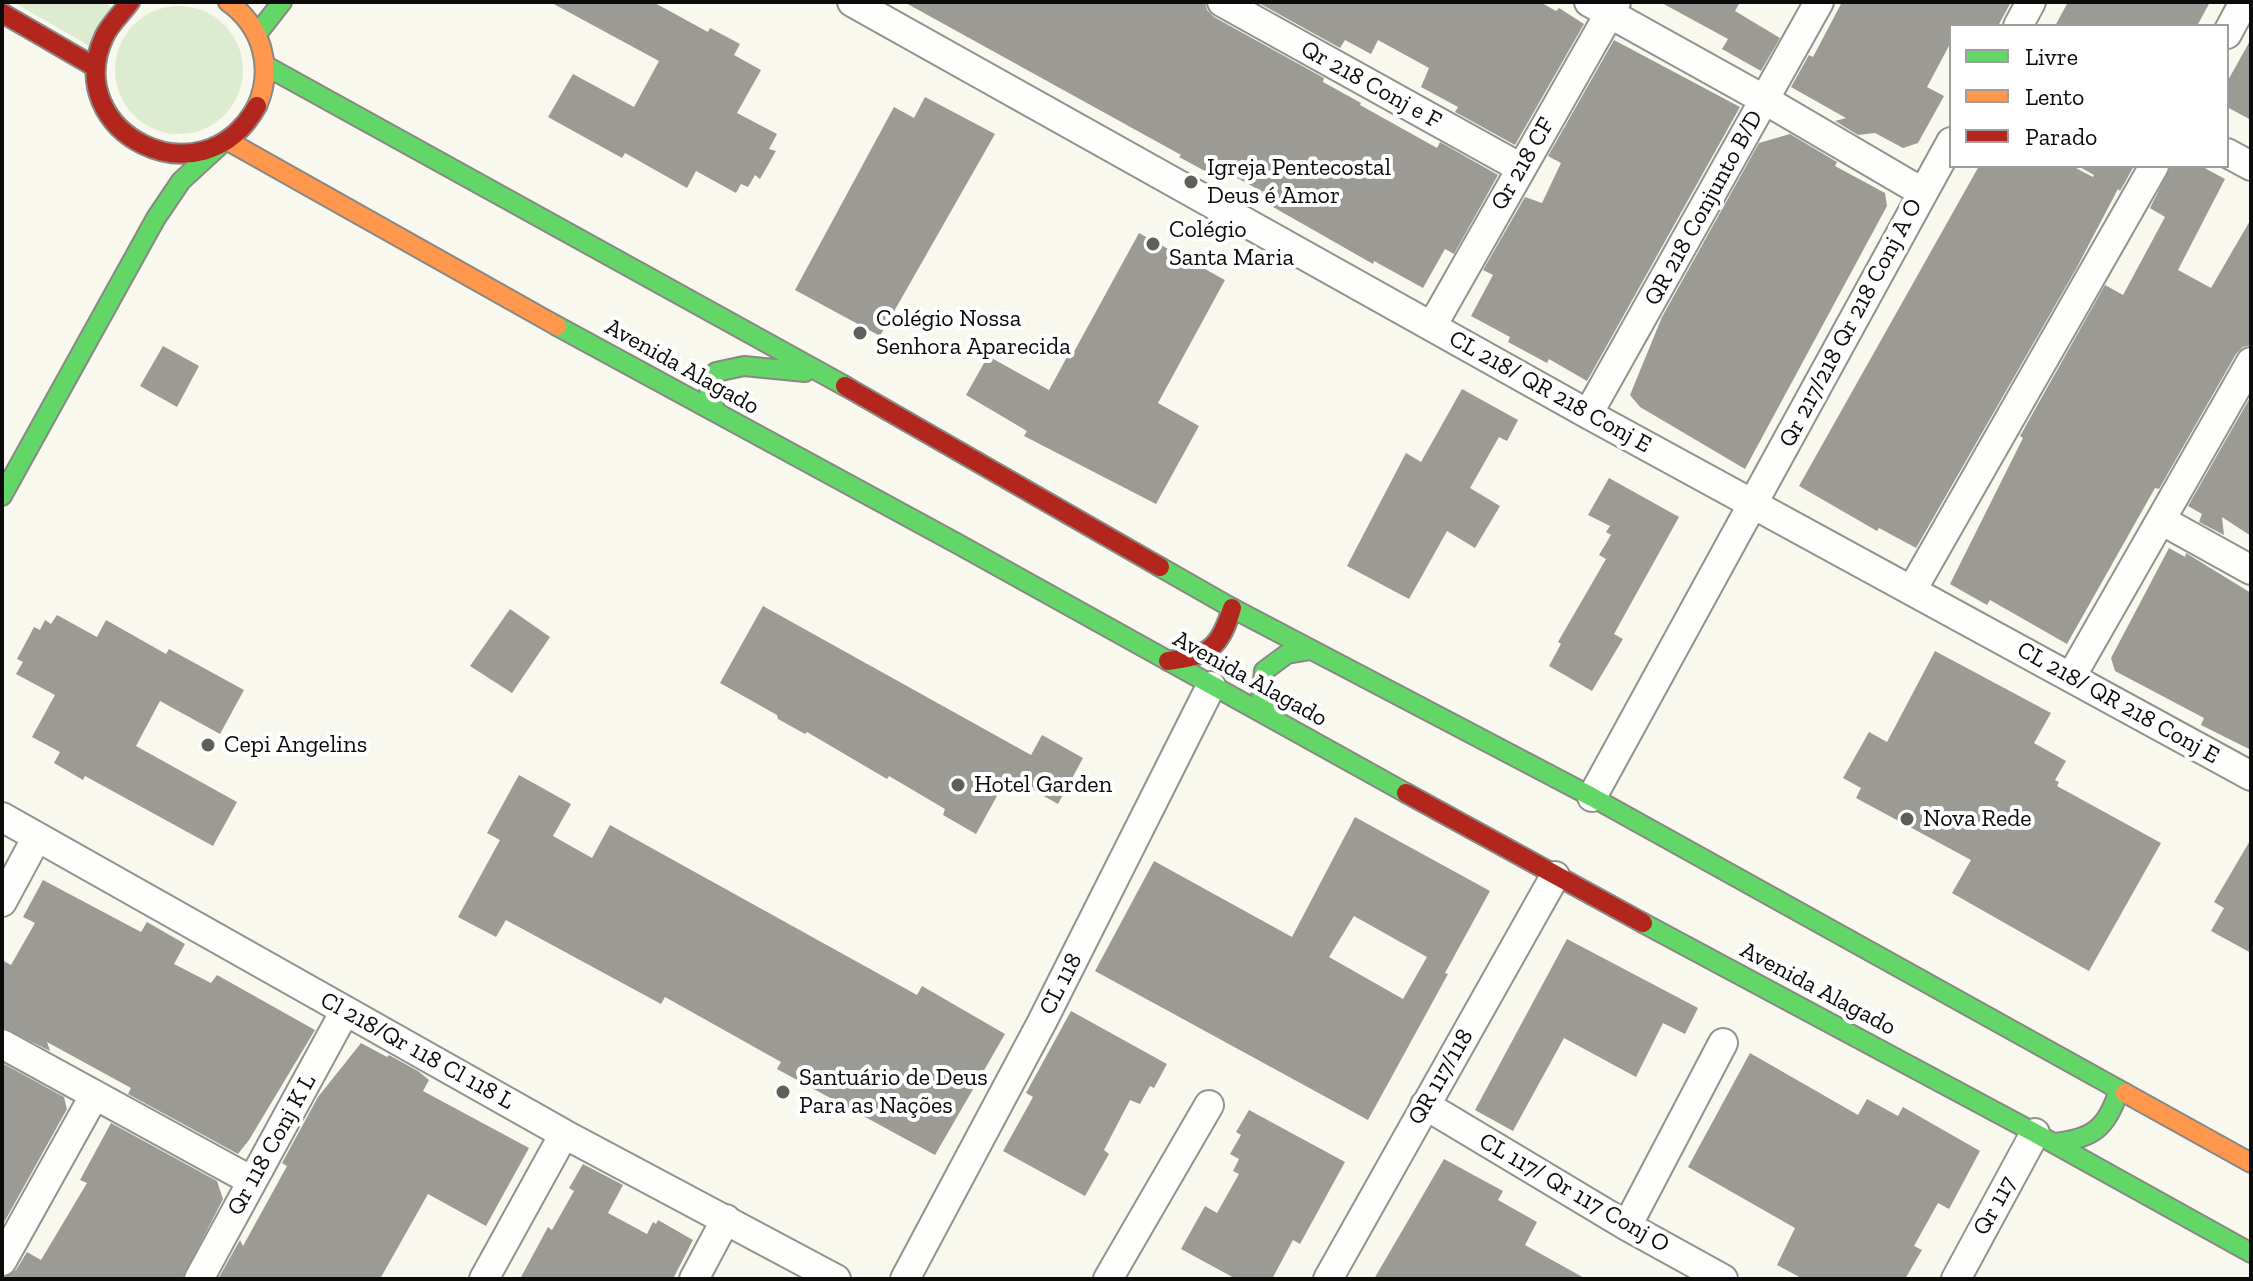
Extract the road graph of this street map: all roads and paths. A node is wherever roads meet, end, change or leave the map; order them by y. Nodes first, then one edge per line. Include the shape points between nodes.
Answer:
1 (130, 2) edge
2 (228, 2) edge
3 (282, 2) edge
4 (852, 2) edge
5 (1222, 2) edge
6 (1819, 2) edge
7 (2031, 2) edge
8 (2244, 2) edge
9 (1605, 6) edge
10 (2, 13) edge
11 (2019, 24) edge
12 (2229, 30) edge
13 (257, 34) junction
14 (266, 66) junction
15 (95, 67) junction
16 (1765, 100) junction
17 (131, 140) junction
18 (223, 144) junction
19 (1949, 145) edge
20 (2229, 154) edge
21 (143, 160) dead end
22 (2251, 166) edge
23 (1521, 168) junction
24 (2153, 168) edge
25 (154, 192) dead end
26 (1922, 192) junction
27 (156, 218) junction
28 (1432, 326) junction
29 (2250, 368) edge
30 (821, 373) junction
31 (716, 412) junction
32 (1588, 414) junction
33 (2, 496) edge
34 (1753, 505) junction
35 (2161, 520) junction
36 (2251, 570) edge
37 (1912, 590) junction
38 (1232, 608) junction
39 (1310, 650) junction
40 (1168, 661) junction
41 (2071, 677) junction
42 (1211, 686) junction
43 (1272, 718) junction
44 (2251, 776) edge
45 (1592, 797) junction
46 (2, 817) edge
47 (37, 837) junction
48 (1555, 876) junction
49 (2, 902) edge
50 (345, 1011) junction
51 (1723, 1043) dead end
52 (2, 1044) edge
53 (2119, 1090) junction
54 (94, 1096) junction
55 (1209, 1105) dead end
56 (1425, 1105) junction
57 (564, 1134) junction
58 (2044, 1138) junction
59 (2251, 1163) edge
60 (252, 1181) junction
61 (726, 1219) junction
62 (1627, 1226) junction
63 (2251, 1253) edge
64 (2, 1261) edge
65 (199, 1279) edge
66 (484, 1279) edge
67 (694, 1279) edge
68 (836, 1279) edge
69 (905, 1279) edge
70 (1108, 1279) edge
71 (1328, 1279) edge
72 (1723, 1279) edge
73 (1956, 1279) edge

1 - 15 main road via 112,18
2 - 13 main road
3 - 13 main road
4 - 28 street, CL 218/ QR 218 Conj E
5 - 23 street, Qr 218 Conj e F
6 - 16 street, QR 218 Conjunto B/D
7 - 11 street
8 - 12 street
9 - 16 street
9 - 23 street, Qr 218 CF
10 - 15 main road
13 - 14 main road
14 - 18 main road via 261,99 248,123
14 - 30 main road
15 - 17 main road via 108,115
16 - 26 street
16 - 32 street, QR 218 Conjunto B/D
17 - 18 main road via 159,153 189,155
17 - 21 main road
18 - 27 main road via 181,181
18 - 31 main road, Avenida Alagado
19 - 26 street, Qr 217/218 Qr 218 Conj A O
20 - 22 street
23 - 28 street, Qr 218 CF
24 - 37 street
25 - 27 main road
26 - 34 street, Qr 217/218 Qr 218 Conj A O
27 - 33 main road
28 - 32 street, CL 218/ QR 218 Conj E
29 - 35 street
30 - 31 main road via 744,366 716,372 707,395
30 - 38 main road
31 - 40 main road, Avenida Alagado
32 - 34 street, CL 218/ QR 218 Conj E
34 - 37 street, CL 218/ QR 218 Conj E
34 - 45 street, Qr 217/218 Qr 218 Conj A O
35 - 36 street
35 - 41 street
37 - 41 street, CL 218/ QR 218 Conj E
38 - 39 main road
38 - 40 main road via 1212,650 1198,658
39 - 43 main road via 1287,654 1264,671 1261,699
39 - 45 main road
40 - 42 main road, Avenida Alagado
41 - 44 street, CL 218/ QR 218 Conj E
42 - 43 main road, Avenida Alagado
42 - 69 street, CL 118
43 - 48 main road, Avenida Alagado
45 - 53 main road
46 - 47 street, Cl 218/Qr 118 Cl 118 L
47 - 49 street
47 - 50 street, Cl 218/Qr 118 Cl 118 L
48 - 56 street, QR 117/118
48 - 58 main road, Avenida Alagado
50 - 57 street, Cl 218/Qr 118 Cl 118 L
50 - 60 street, Qr 118 Conj K L
51 - 62 street
52 - 54 street
53 - 58 main road via 2106,1123 2095,1133 2072,1142
53 - 59 main road
54 - 60 street
54 - 64 street
55 - 70 street
56 - 62 street, CL 117/ Qr 117 Conj O
56 - 71 street, QR 117/118
57 - 61 street, Cl 218/Qr 118 Cl 118 L
57 - 66 street
58 - 63 main road, Avenida Alagado
58 - 73 street, Qr 117
60 - 65 street, Qr 118 Conj K L
61 - 67 street
61 - 68 street, Cl 218/Qr 118 Cl 118 L
62 - 72 street, CL 117/ Qr 117 Conj O

